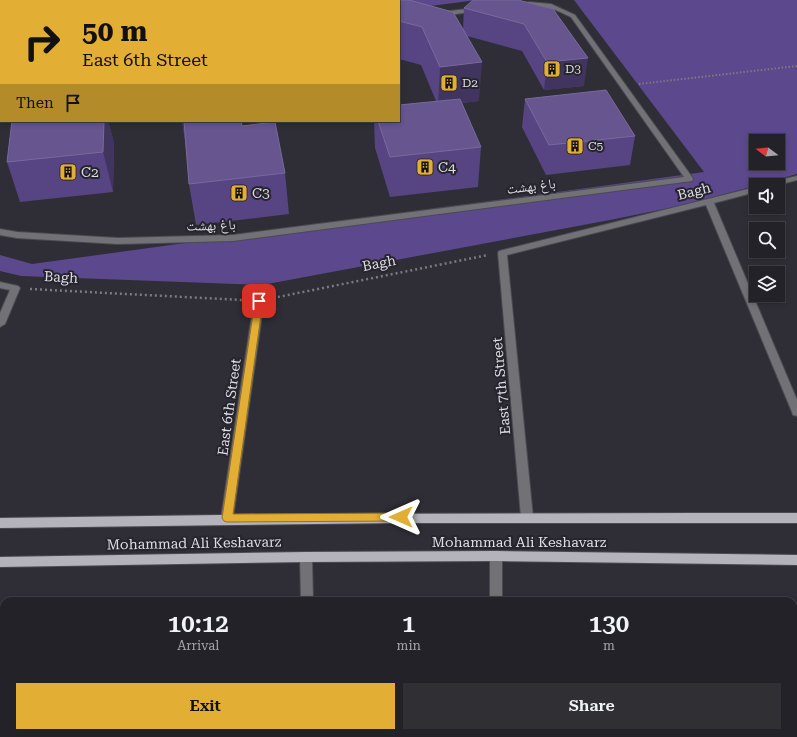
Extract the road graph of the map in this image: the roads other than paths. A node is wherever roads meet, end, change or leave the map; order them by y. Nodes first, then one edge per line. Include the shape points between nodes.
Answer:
1 (512, 6) edge
2 (482, 9) edge
3 (437, 14) edge
4 (797, 178) edge
5 (785, 181) edge
6 (749, 191) edge
7 (710, 202) junction
8 (0, 232) edge
9 (502, 253) joint
10 (0, 285) edge
11 (259, 301) road end
12 (0, 324) edge
13 (797, 412) edge
14 (527, 517) junction
15 (227, 518) junction
16 (797, 518) edge
17 (0, 523) edge
18 (496, 556) junction
19 (306, 557) junction
20 (797, 560) edge
21 (0, 562) edge
22 (307, 597) edge
23 (496, 597) edge

1 - 8 street, باغ بهشت via 546,4 563,9 573,16 689,180 233,238 118,240
2 - 3 street
4 - 5 street
6 - 7 street, Bagh
7 - 9 street, Bagh
7 - 13 street
9 - 14 street, East 7th Street
10 - 12 street via 15,288
11 - 15 street, East 6th Street
14 - 15 main road, Mohammad Ali Keshavarz
14 - 16 main road, Mohammad Ali Keshavarz
15 - 17 main road, Mohammad Ali Keshavarz
18 - 19 main road, Mohammad Ali Keshavarz
18 - 20 main road, Mohammad Ali Keshavarz
18 - 23 street
19 - 21 main road, Mohammad Ali Keshavarz
19 - 22 street

